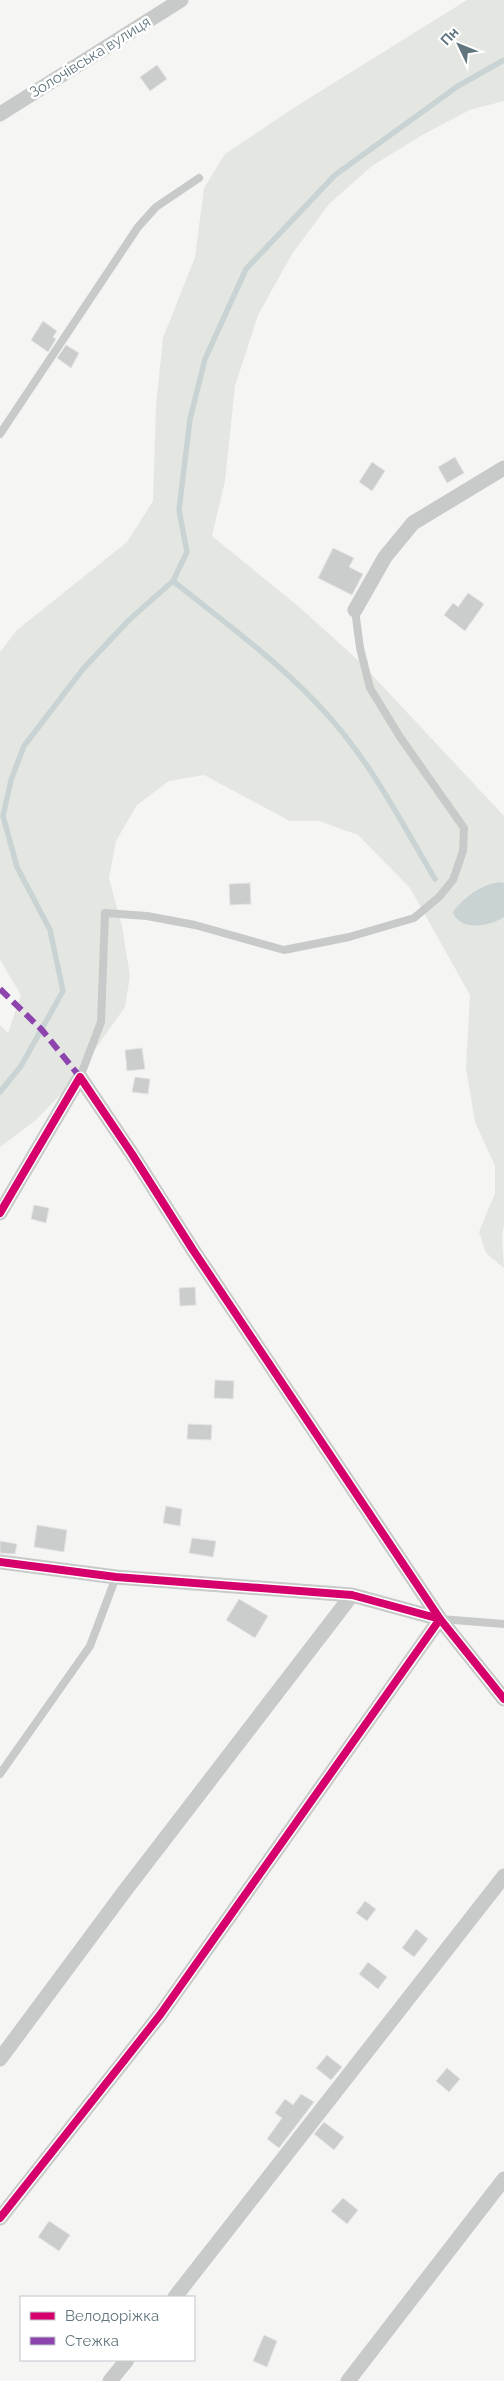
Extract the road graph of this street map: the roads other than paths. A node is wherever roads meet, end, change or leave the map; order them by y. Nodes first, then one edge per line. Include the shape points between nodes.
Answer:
1 (181, 0) edge
2 (0, 114) edge
3 (199, 178) dead end
4 (0, 434) edge
5 (504, 468) edge
6 (355, 610) joint
7 (80, 1077) junction
8 (0, 1213) edge
9 (0, 1562) edge
10 (116, 1577) junction
11 (352, 1595) junction
12 (440, 1619) junction
13 (504, 1624) edge
14 (504, 1698) edge
15 (0, 1774) edge
16 (504, 1876) edge
17 (0, 2059) edge
18 (504, 2179) edge
19 (0, 2218) edge
20 (176, 2296) edge
21 (125, 2361) edge
22 (110, 2381) edge
23 (348, 2381) edge

1 - 2 street, Золочівська вулиця
3 - 4 lane via 156,207 138,227
5 - 6 street via 413,523 386,557
6 - 7 lane via 370,688 464,828 463,851 452,880 439,897 414,918 349,937 284,950 194,925 147,916 105,913 101,1022
7 - 8 street
7 - 12 street
9 - 10 street
10 - 11 street
10 - 15 lane via 90,1646
11 - 12 street
11 - 17 street
12 - 13 lane
12 - 14 street
12 - 19 street via 160,2015
16 - 20 street
18 - 23 street
21 - 22 street

